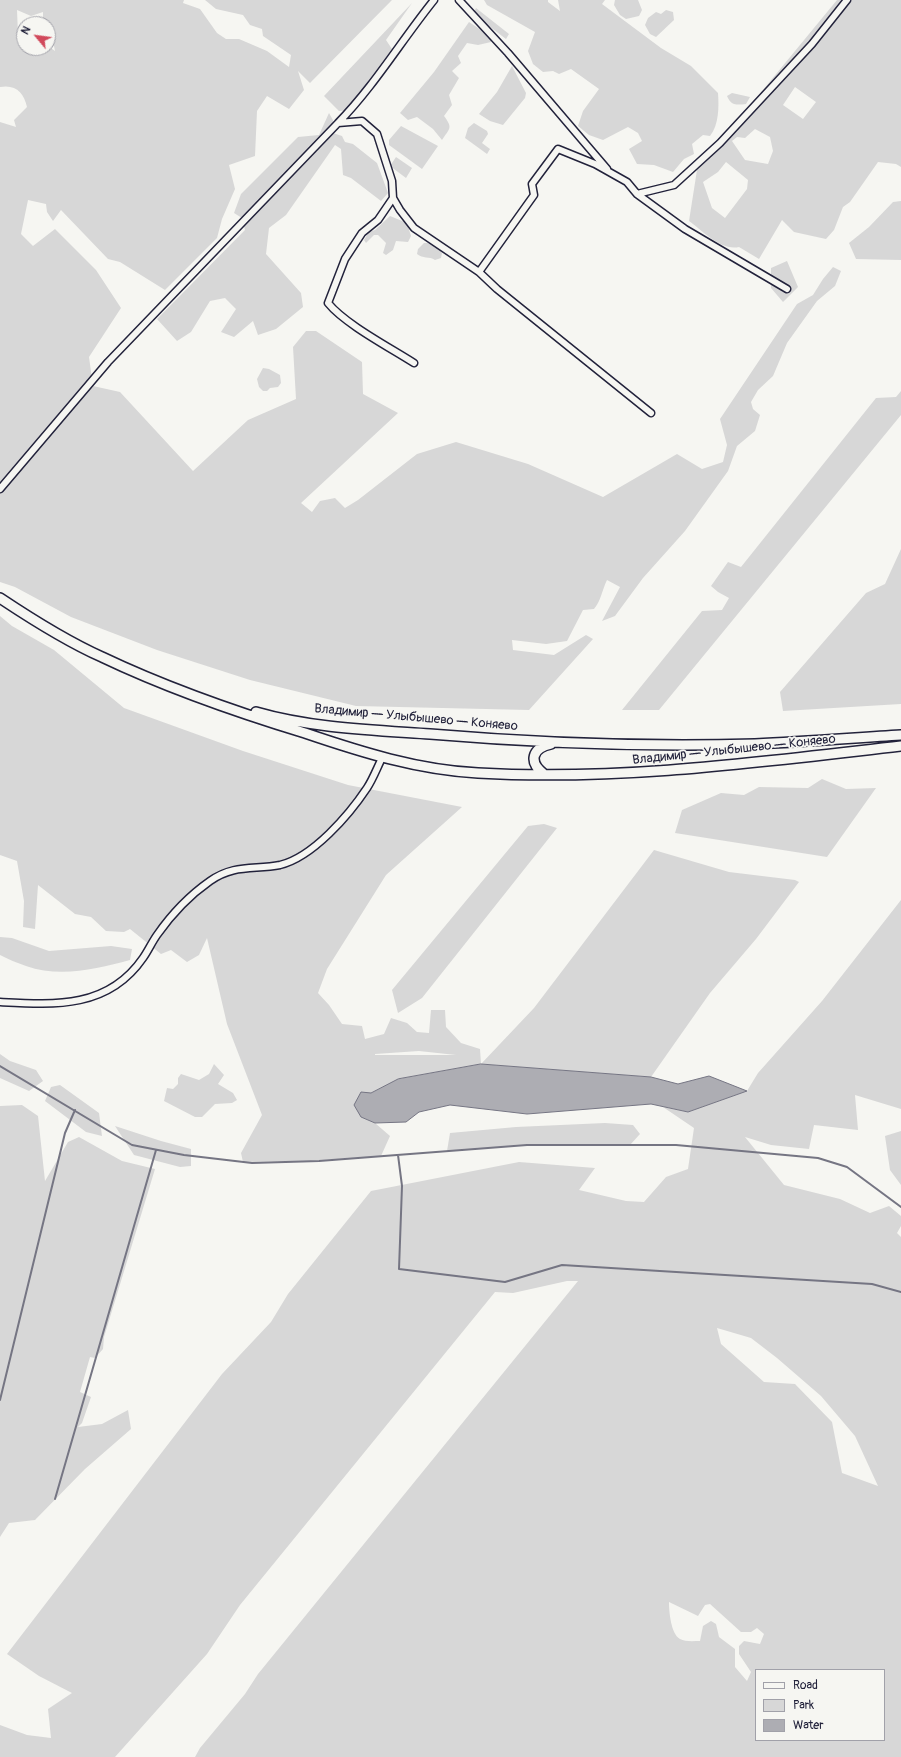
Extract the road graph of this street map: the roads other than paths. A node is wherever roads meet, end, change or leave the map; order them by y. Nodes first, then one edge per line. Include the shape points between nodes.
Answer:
1 (434, 0) edge
2 (459, 0) edge
3 (847, 0) edge
4 (338, 123) junction
5 (610, 172) junction
6 (637, 194) junction
7 (393, 198) junction
8 (479, 272) junction
9 (787, 289) dead end
10 (414, 362) dead end
11 (652, 413) dead end
12 (0, 489) edge
13 (0, 598) edge
14 (179, 689) junction
15 (901, 735) edge
16 (559, 742) junction
17 (901, 746) edge
18 (382, 758) junction
19 (544, 774) junction
20 (0, 1002) edge

1 - 4 street via 382,72
2 - 5 street
3 - 6 street via 812,44 730,132 674,185
4 - 7 street via 362,122 378,134 392,181
4 - 12 street via 108,362
5 - 6 street via 627,182
5 - 8 street via 558,149 532,184 534,195
6 - 9 street via 685,229
7 - 8 street via 414,228
7 - 10 street via 378,220 362,233 345,259 328,303 366,332
8 - 11 street
13 - 14 main road, Владимир — Улыбышево — Коняево via 100,657
14 - 16 main road, Владимир — Улыбышево — Коняево via 266,715 332,726
14 - 18 main road, Владимир — Улыбышево — Коняево via 218,706
15 - 16 main road, Владимир — Улыбышево — Коняево via 755,744
16 - 19 main road, Владимир — Улыбышево — Коняево via 542,746 535,752 534,761
17 - 19 main road, Владимир — Улыбышево — Коняево via 683,770 596,775
18 - 19 main road, Владимир — Улыбышево — Коняево via 477,773
18 - 20 street via 367,787 345,817 311,849 294,860 279,865 245,867 226,872 210,881 173,915 142,959 109,989 88,999 65,1003

